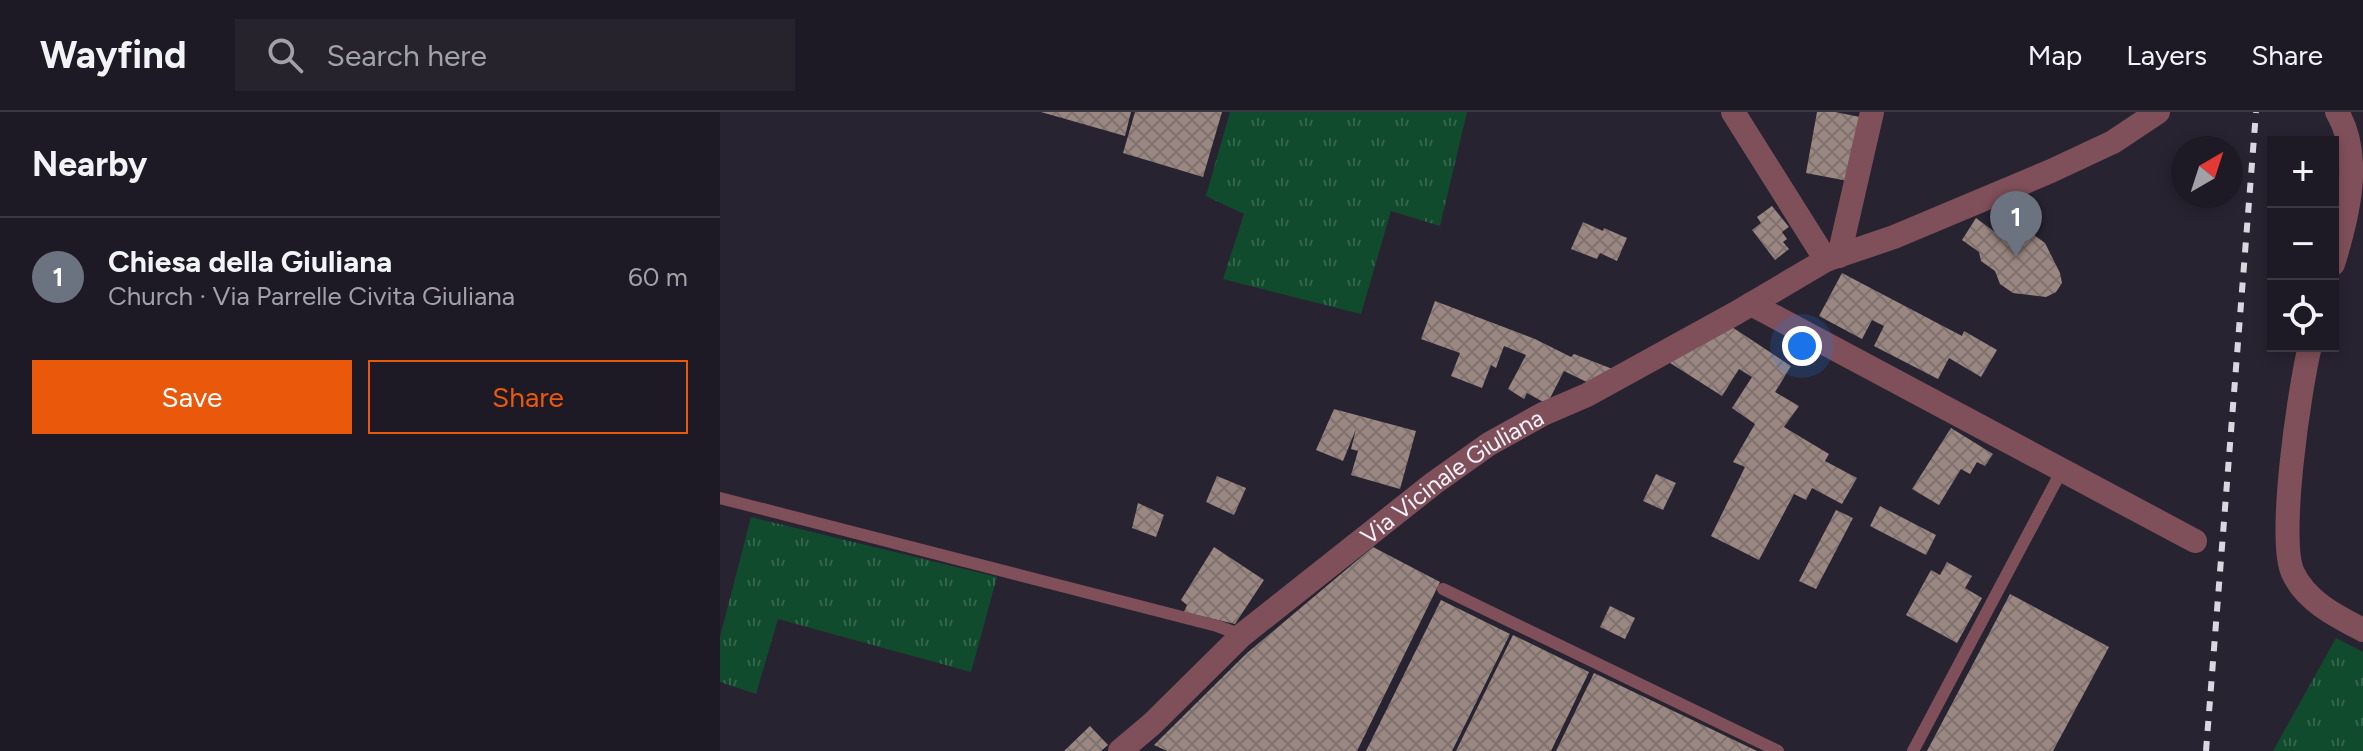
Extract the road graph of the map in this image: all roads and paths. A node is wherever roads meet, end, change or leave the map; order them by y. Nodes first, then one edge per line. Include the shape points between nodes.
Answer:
1 (1733, 112) edge
2 (1872, 112) edge
3 (2158, 112) edge
4 (2337, 112) edge
5 (2339, 246) edge
6 (1832, 258) junction
7 (1751, 304) junction
8 (2309, 352) edge
9 (2062, 470) junction
10 (720, 498) edge
11 (2195, 541) dead end
12 (1443, 589) dead end
13 (2363, 630) edge
14 (1242, 635) junction
15 (1120, 751) edge
16 (1778, 751) edge
17 (1913, 751) edge

1 - 6 street
2 - 6 street
3 - 6 street, Via Vicinale Giuliana via 2113,142 2051,171
4 - 5 street via 2353,142 2357,168 2357,190
6 - 7 street, Via Vicinale Giuliana
7 - 9 street
7 - 14 street, Via Vicinale Giuliana via 1489,444
8 - 13 street via 2287,548 2304,590
9 - 11 street
9 - 17 lane
10 - 14 lane
12 - 16 lane
14 - 15 street, Via Vicinale Giuliana

